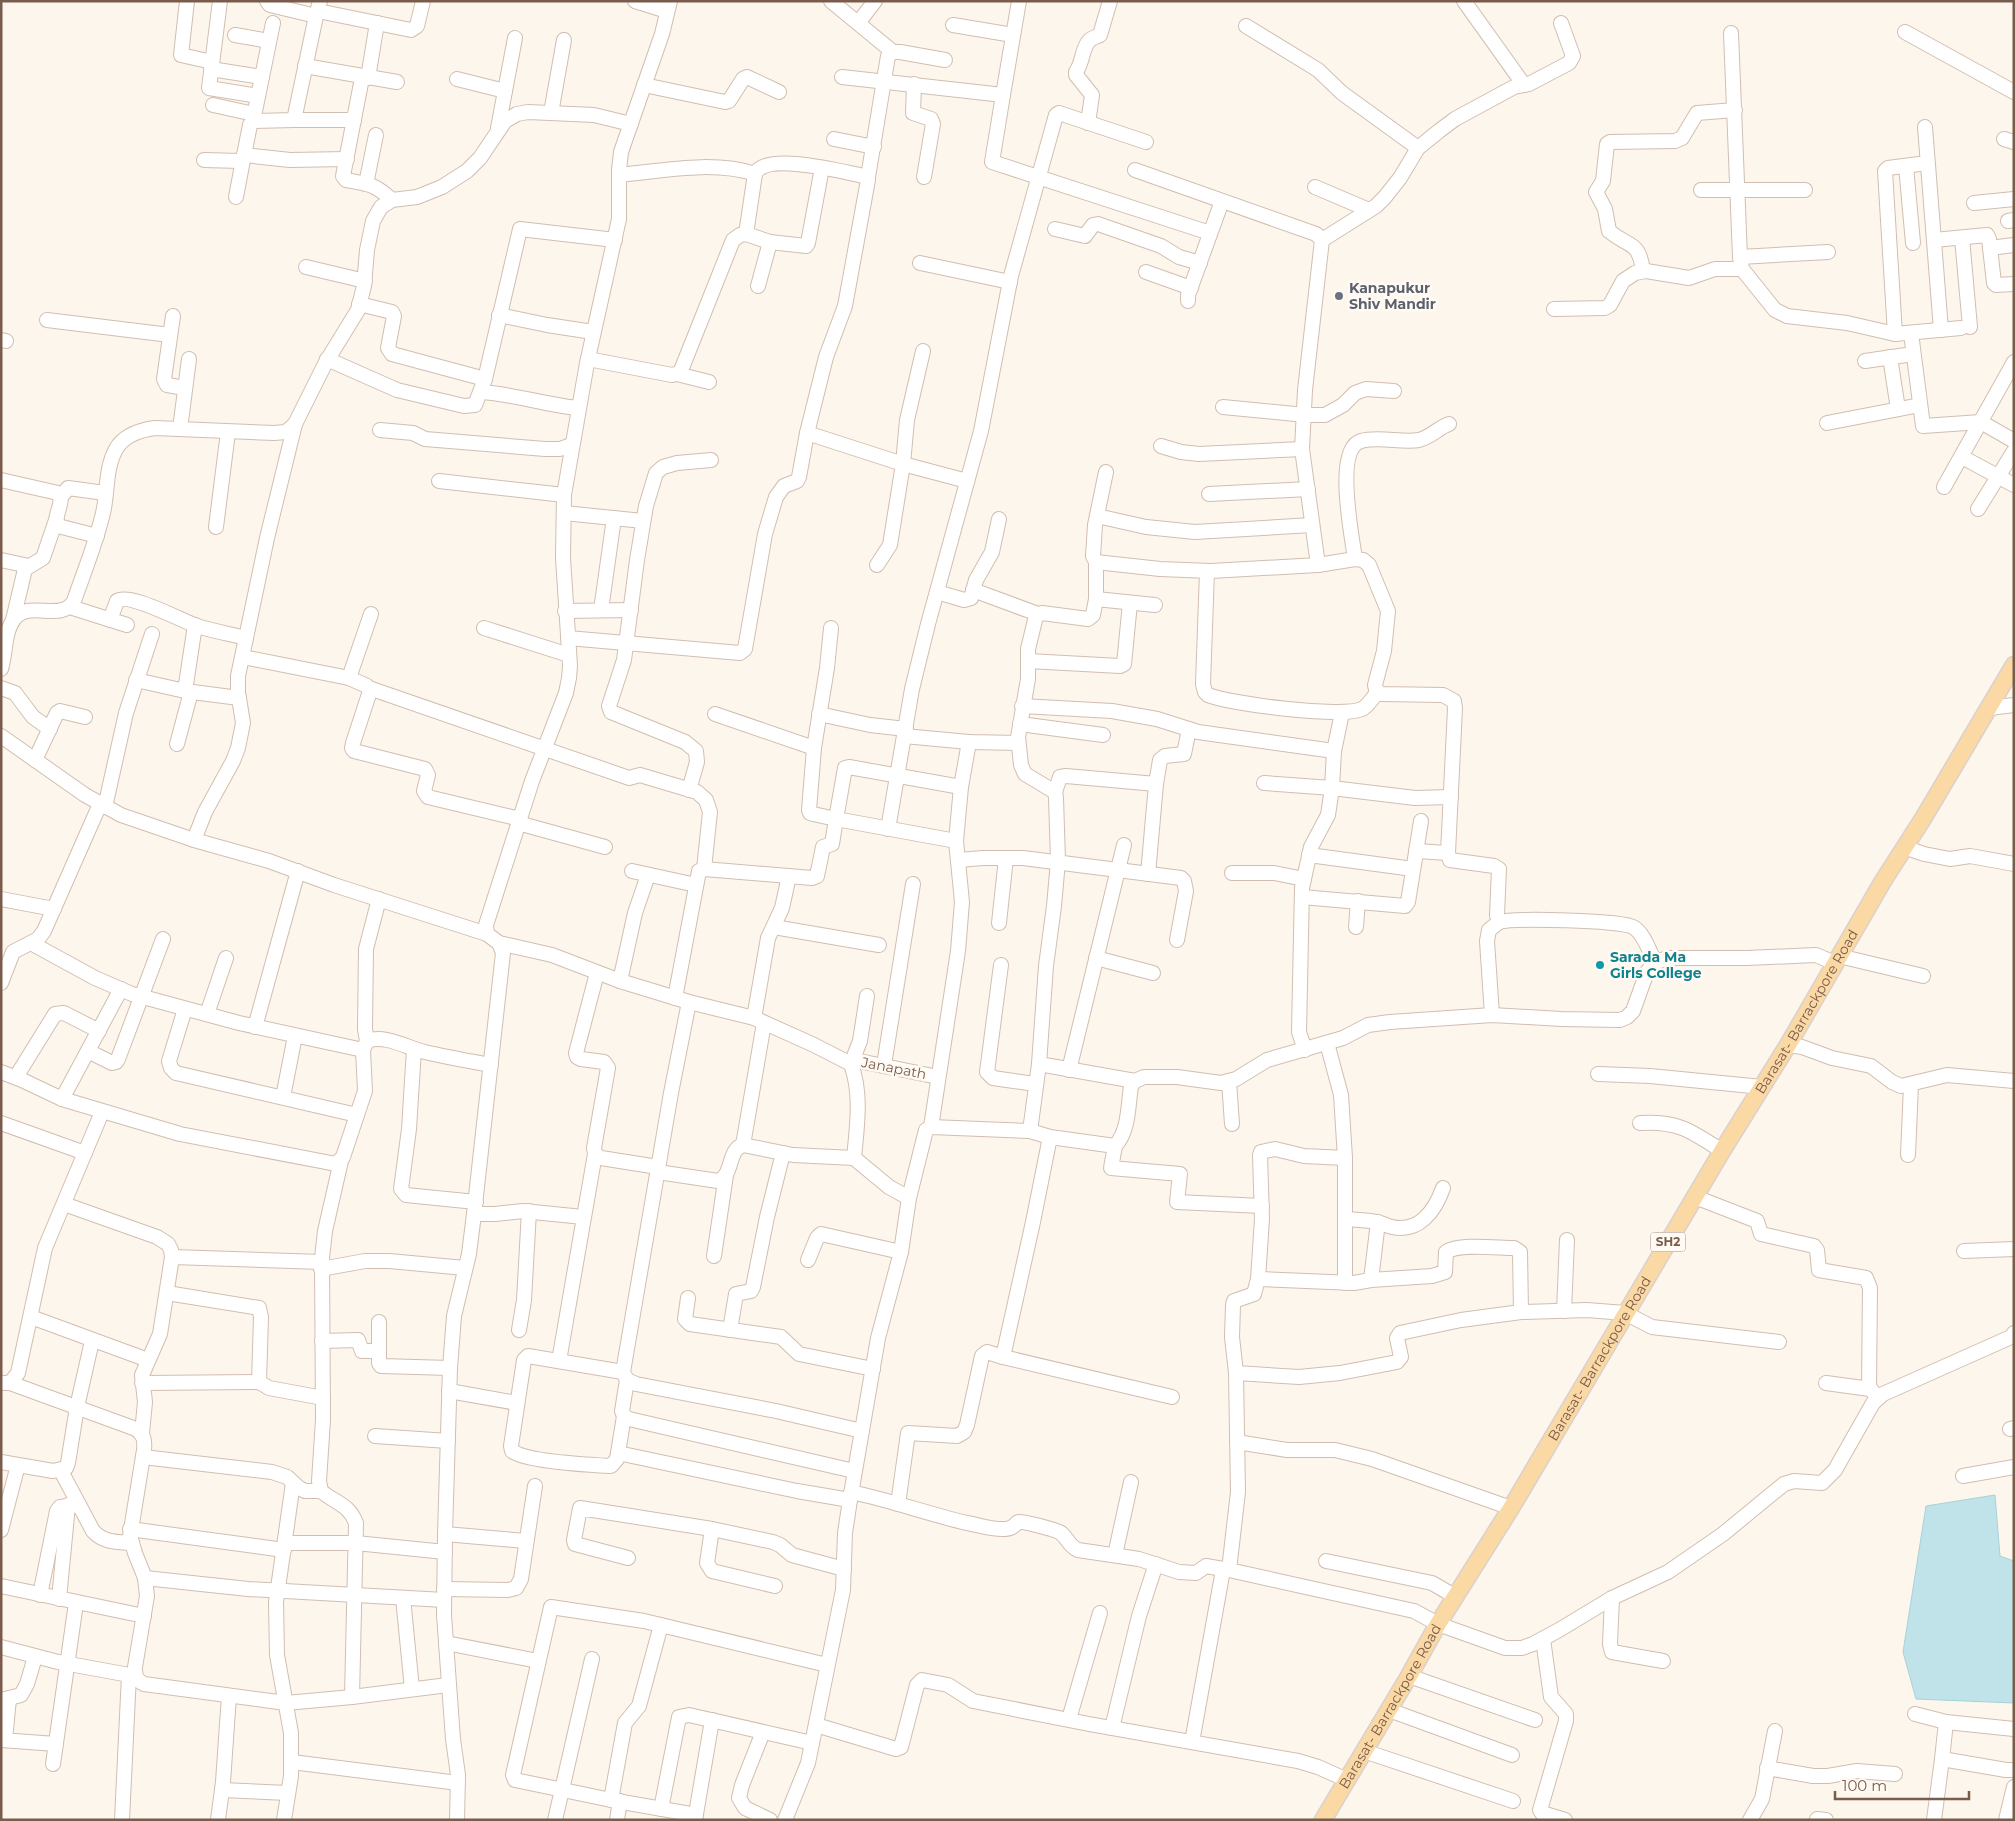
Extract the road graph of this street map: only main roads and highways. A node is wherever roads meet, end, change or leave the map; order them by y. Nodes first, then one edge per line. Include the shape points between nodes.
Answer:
1 (2014, 665) edge
2 (1323, 1820) edge

1 - 2 main road, Barasat- Barrackpore Road / SH2

